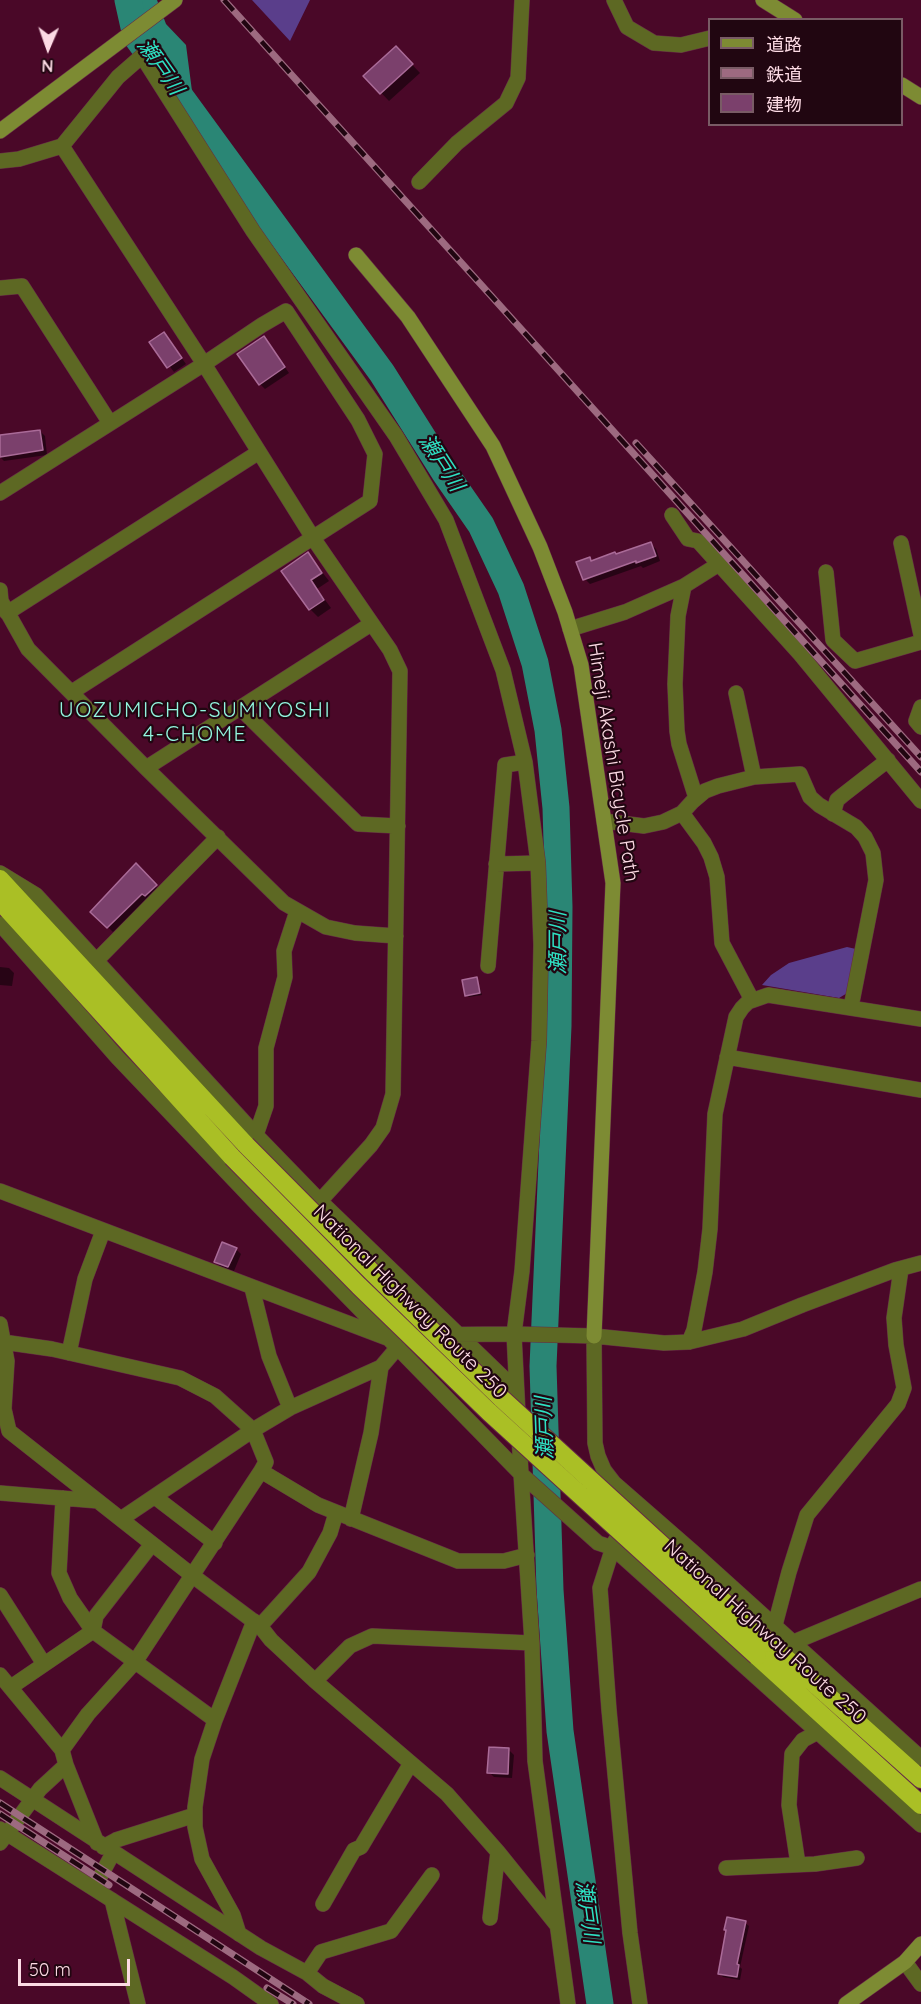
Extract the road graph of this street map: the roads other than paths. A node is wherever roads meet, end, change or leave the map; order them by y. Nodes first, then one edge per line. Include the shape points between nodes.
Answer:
1 (175, 0) edge
2 (522, 0) edge
3 (614, 0) edge
4 (763, 0) edge
5 (792, 18) edge
6 (708, 38) edge
7 (903, 86) edge
8 (921, 97) edge
9 (0, 131) edge
10 (62, 146) junction
11 (0, 161) edge
12 (419, 182) dead end
13 (356, 255) dead end
14 (0, 288) edge
15 (204, 364) junction
16 (110, 423) junction
17 (396, 436) junction
18 (259, 452) junction
19 (375, 454) junction
20 (0, 493) edge
21 (672, 516) dead end
22 (313, 538) junction
23 (901, 543) dead end
24 (719, 564) junction
25 (826, 572) dead end
26 (684, 586) junction
27 (0, 590) edge
28 (917, 594) edge
29 (8, 614) junction
30 (371, 624) junction
31 (570, 629) junction
32 (921, 635) edge
33 (921, 642) edge
34 (72, 692) junction
35 (736, 693) dead end
36 (921, 707) edge
37 (241, 709) junction
38 (921, 727) edge
39 (888, 760) junction
40 (525, 762) junction
41 (146, 768) junction
42 (754, 777) junction
43 (696, 798) junction
44 (921, 801) edge
45 (682, 813) junction
46 (833, 814) junction
47 (604, 821) junction
48 (398, 826) junction
49 (218, 837) junction
50 (538, 863) junction
51 (496, 864) junction
52 (0, 873) edge
53 (0, 879) edge
54 (0, 901) edge
55 (297, 911) junction
56 (0, 924) edge
57 (396, 936) junction
58 (97, 960) junction
59 (488, 966) dead end
60 (752, 1000) junction
61 (851, 1007) junction
62 (921, 1019) edge
63 (727, 1057) junction
64 (921, 1090) edge
65 (245, 1145) junction
66 (0, 1191) edge
67 (320, 1200) junction
68 (258, 1205) junction
69 (102, 1230) junction
70 (921, 1263) edge
71 (901, 1269) junction
72 (252, 1288) junction
73 (0, 1324) edge
74 (456, 1334) junction
75 (514, 1334) junction
76 (591, 1336) junction
77 (3, 1342) junction
78 (689, 1342) junction
79 (393, 1343) junction
80 (69, 1353) junction
81 (381, 1367) junction
82 (516, 1390) junction
83 (2, 1408) edge
84 (290, 1408) junction
85 (253, 1430) junction
86 (261, 1471) junction
87 (520, 1474) junction
88 (0, 1493) edge
89 (626, 1494) junction
90 (155, 1497) junction
91 (63, 1498) junction
92 (98, 1501) junction
93 (336, 1513) junction
94 (121, 1519) junction
95 (351, 1519) junction
96 (215, 1543) junction
97 (152, 1544) junction
98 (614, 1548) junction
99 (527, 1555) junction
100 (193, 1576) junction
101 (921, 1589) edge
102 (0, 1595) edge
103 (257, 1624) junction
104 (775, 1625) junction
105 (93, 1631) junction
106 (532, 1642) junction
107 (794, 1642) junction
108 (763, 1650) junction
109 (135, 1662) junction
110 (44, 1664) junction
111 (0, 1675) edge
112 (315, 1681) junction
113 (11, 1687) junction
114 (215, 1720) junction
115 (818, 1732) junction
116 (64, 1757) junction
117 (921, 1758) edge
118 (411, 1763) junction
119 (0, 1778) edge
120 (921, 1779) edge
121 (32, 1799) junction
122 (921, 1805) edge
123 (195, 1815) junction
124 (921, 1825) edge
125 (2, 1835) edge
126 (104, 1847) junction
127 (498, 1852) junction
128 (857, 1858) dead end
129 (798, 1864) junction
130 (726, 1868) dead end
131 (432, 1875) dead end
132 (94, 1888) junction
133 (112, 1900) junction
134 (323, 1904) dead end
135 (490, 1918) dead end
136 (556, 1924) junction
137 (239, 1934) junction
138 (921, 1944) edge
139 (905, 1962) junction
140 (307, 1973) junction
141 (921, 1984) edge
142 (138, 2004) edge
143 (271, 2004) edge
144 (357, 2004) edge
145 (568, 2004) edge
146 (640, 2004) edge
147 (846, 2004) edge

1 - 9 main road
2 - 12 street via 518,78 506,103 457,142
3 - 6 street via 627,27 654,43 681,45
4 - 5 main road
7 - 8 main road
10 - 11 street
10 - 15 street
10 - 17 street via 118,76 142,56 253,231
13 - 31 main road, Himeji Akashi Bicycle Path via 408,317 493,446 540,548
14 - 16 street via 22,286
15 - 16 street
15 - 18 street
15 - 19 street via 286,311 358,420
16 - 20 street
17 - 19 street
17 - 40 street via 446,520 503,670
18 - 22 street
18 - 29 street
19 - 22 street via 370,501
21 - 24 street via 688,539 698,541
22 - 30 street
22 - 34 street
23 - 28 street
24 - 26 street
24 - 39 street
25 - 33 street via 833,640 855,661
26 - 31 street via 625,612
26 - 43 street via 678,616 677,731
27 - 29 street
28 - 32 street
29 - 34 street via 28,649
30 - 37 street
30 - 48 street via 400,670
31 - 47 main road, Himeji Akashi Bicycle Path via 581,665
34 - 41 street
35 - 42 street
36 - 38 street via 916,721
37 - 41 street
37 - 48 street via 358,824
39 - 44 street
39 - 46 street via 837,800
40 - 50 street
40 - 51 street via 505,765
41 - 49 street
42 - 43 street via 718,786
42 - 46 street via 800,774 810,797
43 - 45 street
45 - 47 street via 644,826
45 - 60 street via 711,858 717,877 722,943
46 - 61 street via 865,837 873,853 876,880
47 - 76 main road, Himeji Akashi Bicycle Path via 613,883
48 - 57 street
49 - 55 street via 284,903
49 - 58 street
50 - 51 street
50 - 75 street via 539,1041
51 - 59 street
52 - 58 street via 36,895
53 - 65 highway, National Highway Route 250
54 - 65 highway, National Highway Route 250
55 - 57 street via 326,927
55 - 65 street via 284,951 285,976 266,1048 266,1106
56 - 68 street via 117,1057
57 - 67 street via 393,1094 377,1137
58 - 65 street
60 - 61 street via 768,995
60 - 63 street via 736,1017
61 - 62 street
63 - 64 street
63 - 78 street via 715,1114 705,1272
65 - 67 street
65 - 68 street
65 - 108 highway, National Highway Route 250, bridge
66 - 69 street
67 - 74 street
68 - 79 street
69 - 72 street
69 - 80 street via 85,1279
70 - 71 street
71 - 78 street via 743,1329
71 - 104 street via 894,1318 904,1388 898,1404 807,1515
72 - 79 street
72 - 84 street via 269,1356
73 - 77 street
74 - 75 street
74 - 79 street via 397,1335
74 - 82 street
75 - 76 street
75 - 82 street
76 - 78 street
76 - 89 street via 595,1443 604,1470
77 - 80 street
77 - 83 street via 7,1361
79 - 81 street
79 - 87 street
80 - 85 street via 180,1378 215,1396
81 - 84 street
81 - 95 street
82 - 87 street
83 - 92 street via 9,1431
84 - 85 street
85 - 86 street via 266,1462
85 - 90 street
86 - 93 street
86 - 96 street
87 - 98 street via 598,1543
87 - 99 street
88 - 91 street
89 - 98 street
89 - 104 street
90 - 94 street
90 - 96 street
91 - 92 street
91 - 105 street via 59,1573 70,1598
92 - 94 street
93 - 95 street
93 - 103 street via 309,1572
94 - 97 street
95 - 99 street via 458,1561 504,1561
96 - 100 street
97 - 100 street
97 - 105 street via 96,1616
98 - 115 street
98 - 146 street via 600,1588 613,1757
99 - 106 street
100 - 103 street
100 - 109 street
101 - 107 street
102 - 110 street
103 - 112 street
103 - 114 street
104 - 107 street
105 - 109 street
105 - 110 street
106 - 112 street via 372,1636 350,1646
106 - 136 street via 535,1761
107 - 117 street
108 - 120 highway, National Highway Route 250
108 - 122 highway, National Highway Route 250
109 - 114 street
109 - 116 street via 88,1714
110 - 113 street
111 - 113 street
112 - 118 street
113 - 116 street
114 - 123 street via 202,1759
115 - 124 street
115 - 129 street via 803,1740 792,1754 789,1805
116 - 121 street
116 - 126 street
118 - 127 street via 447,1794
118 - 134 street
119 - 121 street
121 - 125 street
121 - 126 street
123 - 126 street
123 - 137 street via 202,1859
125 - 132 street
126 - 132 street
126 - 137 street
127 - 135 street
127 - 136 street
128 - 129 street
129 - 130 street
131 - 140 street via 392,1931 321,1952
132 - 133 street
133 - 142 street
133 - 143 street
136 - 145 street
137 - 140 street
138 - 139 main road
139 - 141 street
139 - 147 main road
140 - 144 street

